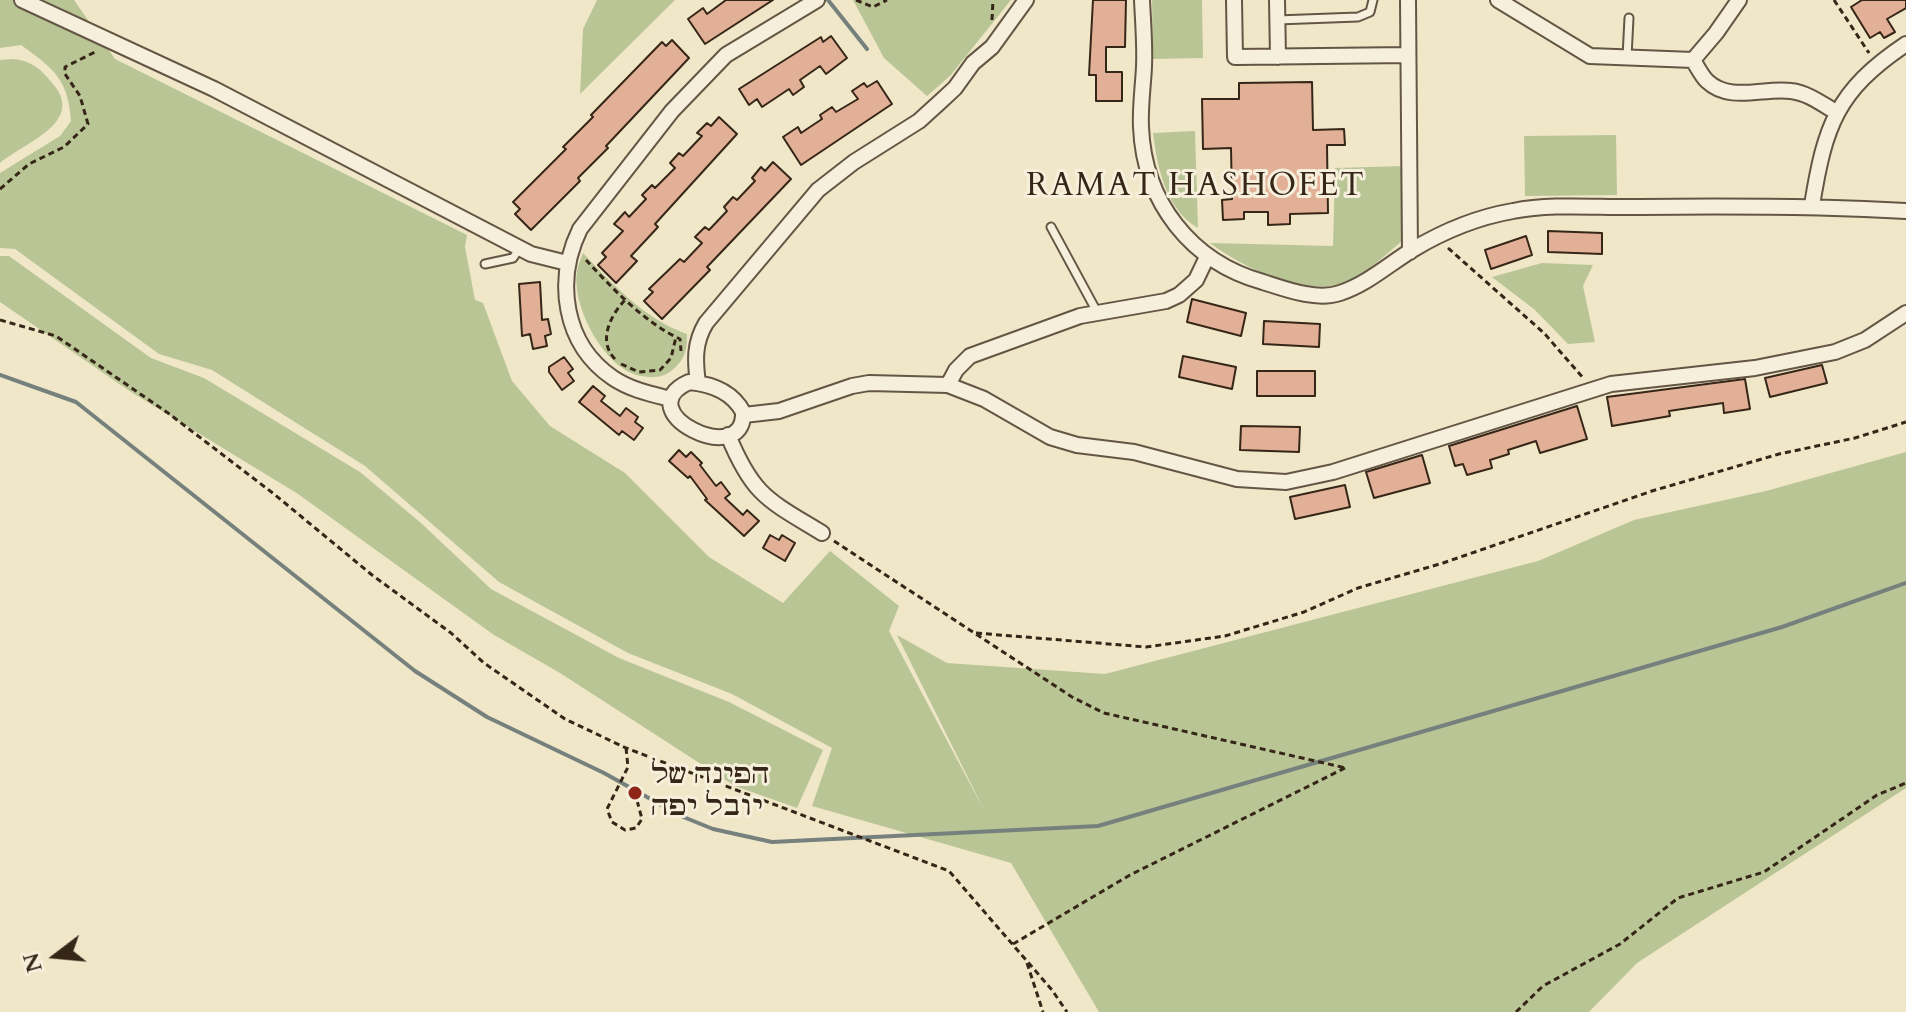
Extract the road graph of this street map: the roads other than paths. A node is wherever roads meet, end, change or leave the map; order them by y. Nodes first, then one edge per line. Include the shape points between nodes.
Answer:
1 (22, 0) edge
2 (817, 0) edge
3 (1026, 0) edge
4 (1142, 0) edge
5 (1234, 0) edge
6 (1277, 0) edge
7 (1373, 0) edge
8 (1408, 0) edge
9 (1498, 0) edge
10 (1739, 0) edge
11 (1629, 18) dead end
12 (1277, 20) junction
13 (1906, 44) edge
14 (1408, 55) junction
15 (1278, 57) junction
16 (1627, 57) junction
17 (1693, 60) junction
18 (1836, 112) junction
19 (1812, 205) junction
20 (1906, 211) edge
21 (1051, 227) dead end
22 (520, 248) junction
23 (1410, 252) junction
24 (1207, 257) junction
25 (567, 263) junction
26 (485, 264) dead end
27 (1097, 312) junction
28 (1906, 313) edge
29 (694, 382) junction
30 (948, 385) junction
31 (671, 399) junction
32 (744, 415) junction
33 (728, 435) junction
34 (822, 533) road end

1 - 22 street via 214,89
2 - 25 street via 726,55 672,111 580,229
3 - 29 street via 992,47 941,101 818,190 706,323 699,334
4 - 24 street via 1140,113 1145,157 1171,218
5 - 15 street via 1235,57
6 - 12 street
7 - 12 lane via 1370,12 1358,17
8 - 14 street
9 - 16 street via 1590,56
10 - 17 street
11 - 16 lane
12 - 15 street
13 - 18 street
14 - 15 street
14 - 23 street
16 - 17 street
17 - 18 street via 1708,82 1723,90 1791,90
18 - 19 street via 1821,153
19 - 20 street
19 - 23 street via 1514,210 1438,236
21 - 27 lane
22 - 25 street
22 - 26 lane via 513,258
23 - 24 street via 1336,295 1254,280
24 - 27 street via 1196,280 1179,295
25 - 31 street via 564,283 571,321 587,352 616,380
27 - 30 street via 970,356
28 - 30 street via 1835,352 1593,389 1333,472 1266,482 1061,441
29 - 31 street
29 - 32 street via 734,397
30 - 32 street via 869,383 779,411
31 - 33 street via 676,417 689,429
32 - 33 street via 741,426
33 - 34 street via 756,489

